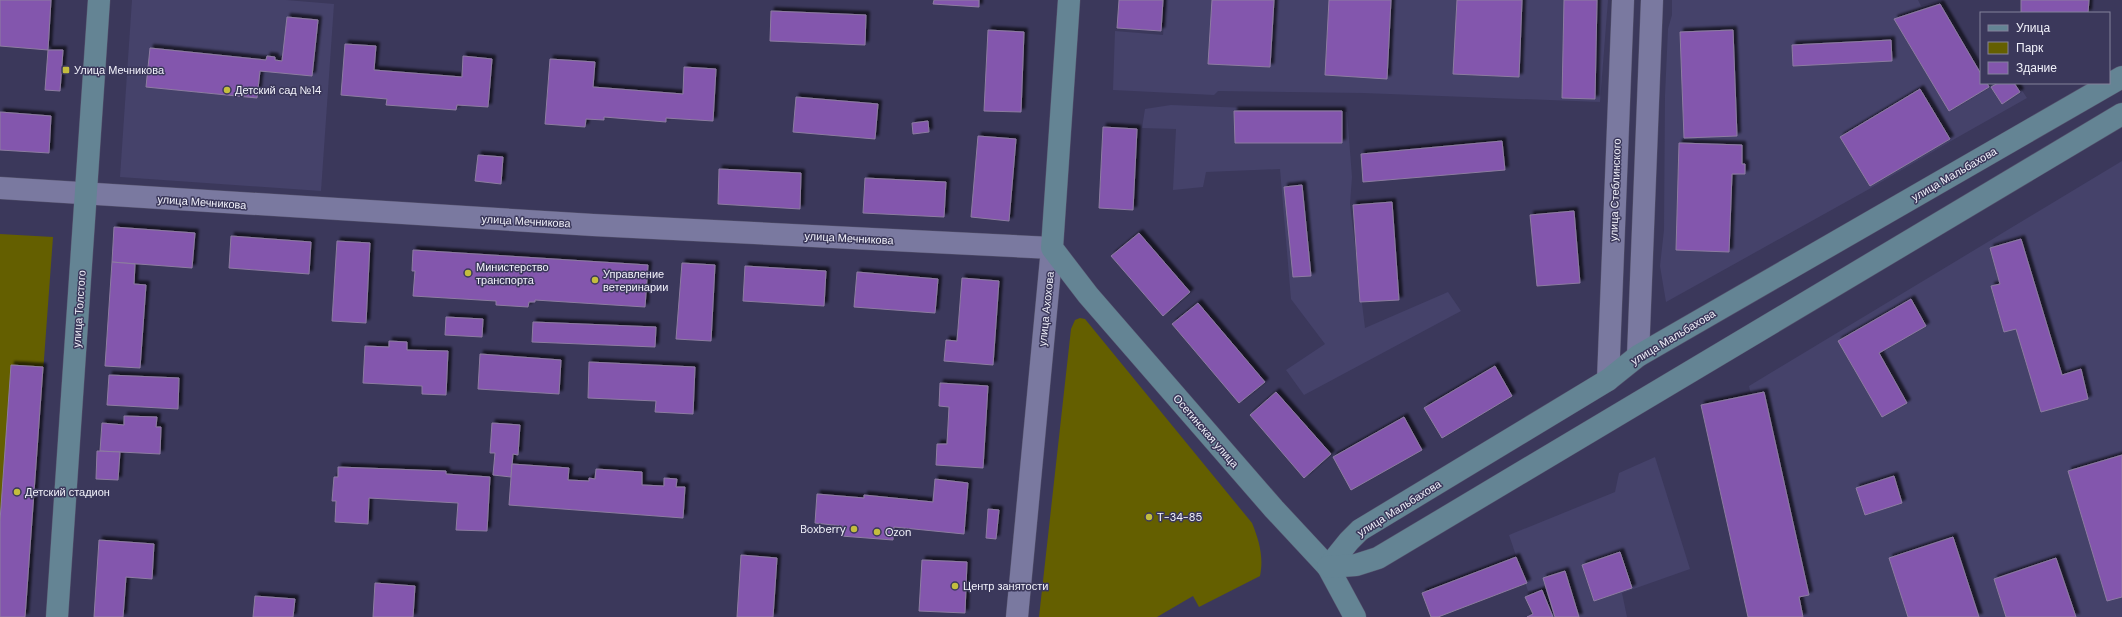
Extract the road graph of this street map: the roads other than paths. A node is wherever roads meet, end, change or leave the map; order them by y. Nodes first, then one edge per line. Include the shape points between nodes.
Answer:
1 (99, 0) edge
2 (1069, 0) edge
3 (1623, 0) edge
4 (1652, 0) edge
5 (2122, 77) edge
6 (2110, 84) edge
7 (2110, 84) edge
8 (2122, 114) edge
9 (0, 188) edge
10 (87, 194) junction
11 (1052, 248) junction
12 (1638, 356) junction
13 (1608, 380) junction
14 (1328, 567) junction
15 (57, 617) edge
16 (1017, 617) edge
17 (1355, 617) edge

1 - 10 main road, улица Толстого
2 - 11 main road, улица Ахохова
3 - 13 street, улица Стеблинского
4 - 12 street
5 - 6 main road, улица Мальбахова
7 - 12 main road, улица Мальбахова
8 - 14 main road via 1378,558 1356,564
9 - 10 street, улица Мечникова
10 - 11 street, улица Мечникова via 571,224
10 - 15 main road, улица Толстого
11 - 14 main road, Осетинская улица via 1088,295 1274,509
11 - 16 street, улица Ахохова
12 - 13 main road, улица Мальбахова
13 - 14 main road, улица Мальбахова via 1360,530
14 - 17 main road, Осетинская улица

